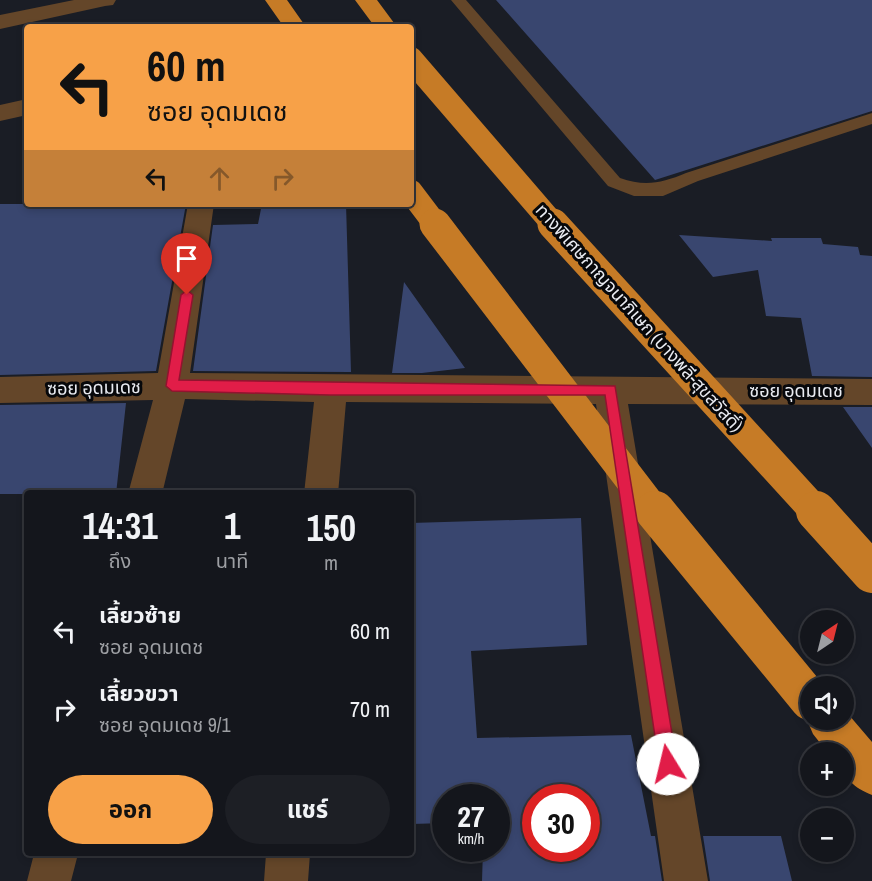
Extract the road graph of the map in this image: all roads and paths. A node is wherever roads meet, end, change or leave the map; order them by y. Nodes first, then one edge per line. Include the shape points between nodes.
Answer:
1 (105, 0) edge
2 (276, 0) edge
3 (366, 0) edge
4 (458, 0) edge
5 (0, 22) edge
6 (293, 24) edge
7 (384, 24) edge
8 (414, 63) edge
9 (24, 108) edge
10 (0, 113) edge
11 (872, 118) edge
12 (414, 196) edge
13 (201, 207) edge
14 (172, 386) junction
15 (330, 389) junction
16 (0, 390) edge
17 (610, 390) junction
18 (872, 392) edge
19 (146, 490) edge
20 (321, 490) edge
21 (872, 573) edge
22 (800, 688) edge
23 (835, 730) edge
24 (872, 774) edge
25 (55, 856) edge
26 (288, 856) edge
27 (49, 881) edge
28 (286, 881) edge
29 (686, 881) edge

1 - 5 street
2 - 6 highway
3 - 7 highway
4 - 11 lane via 614,182 634,190 663,190
8 - 21 highway, ทางพิเศษกาญจนาภิเษก (บางพลี-สุขสวัสดิ์), bridge via 519,187
9 - 10 street
12 - 22 highway, bridge via 658,516
13 - 14 street
14 - 15 street, ซอย อุดมเดช
14 - 16 street, ซอย อุดมเดช
14 - 19 street
15 - 17 street, ซอย อุดมเดช
15 - 20 street
17 - 18 street, ซอย อุดมเดช
17 - 29 street
23 - 24 highway
25 - 27 street
26 - 28 street

